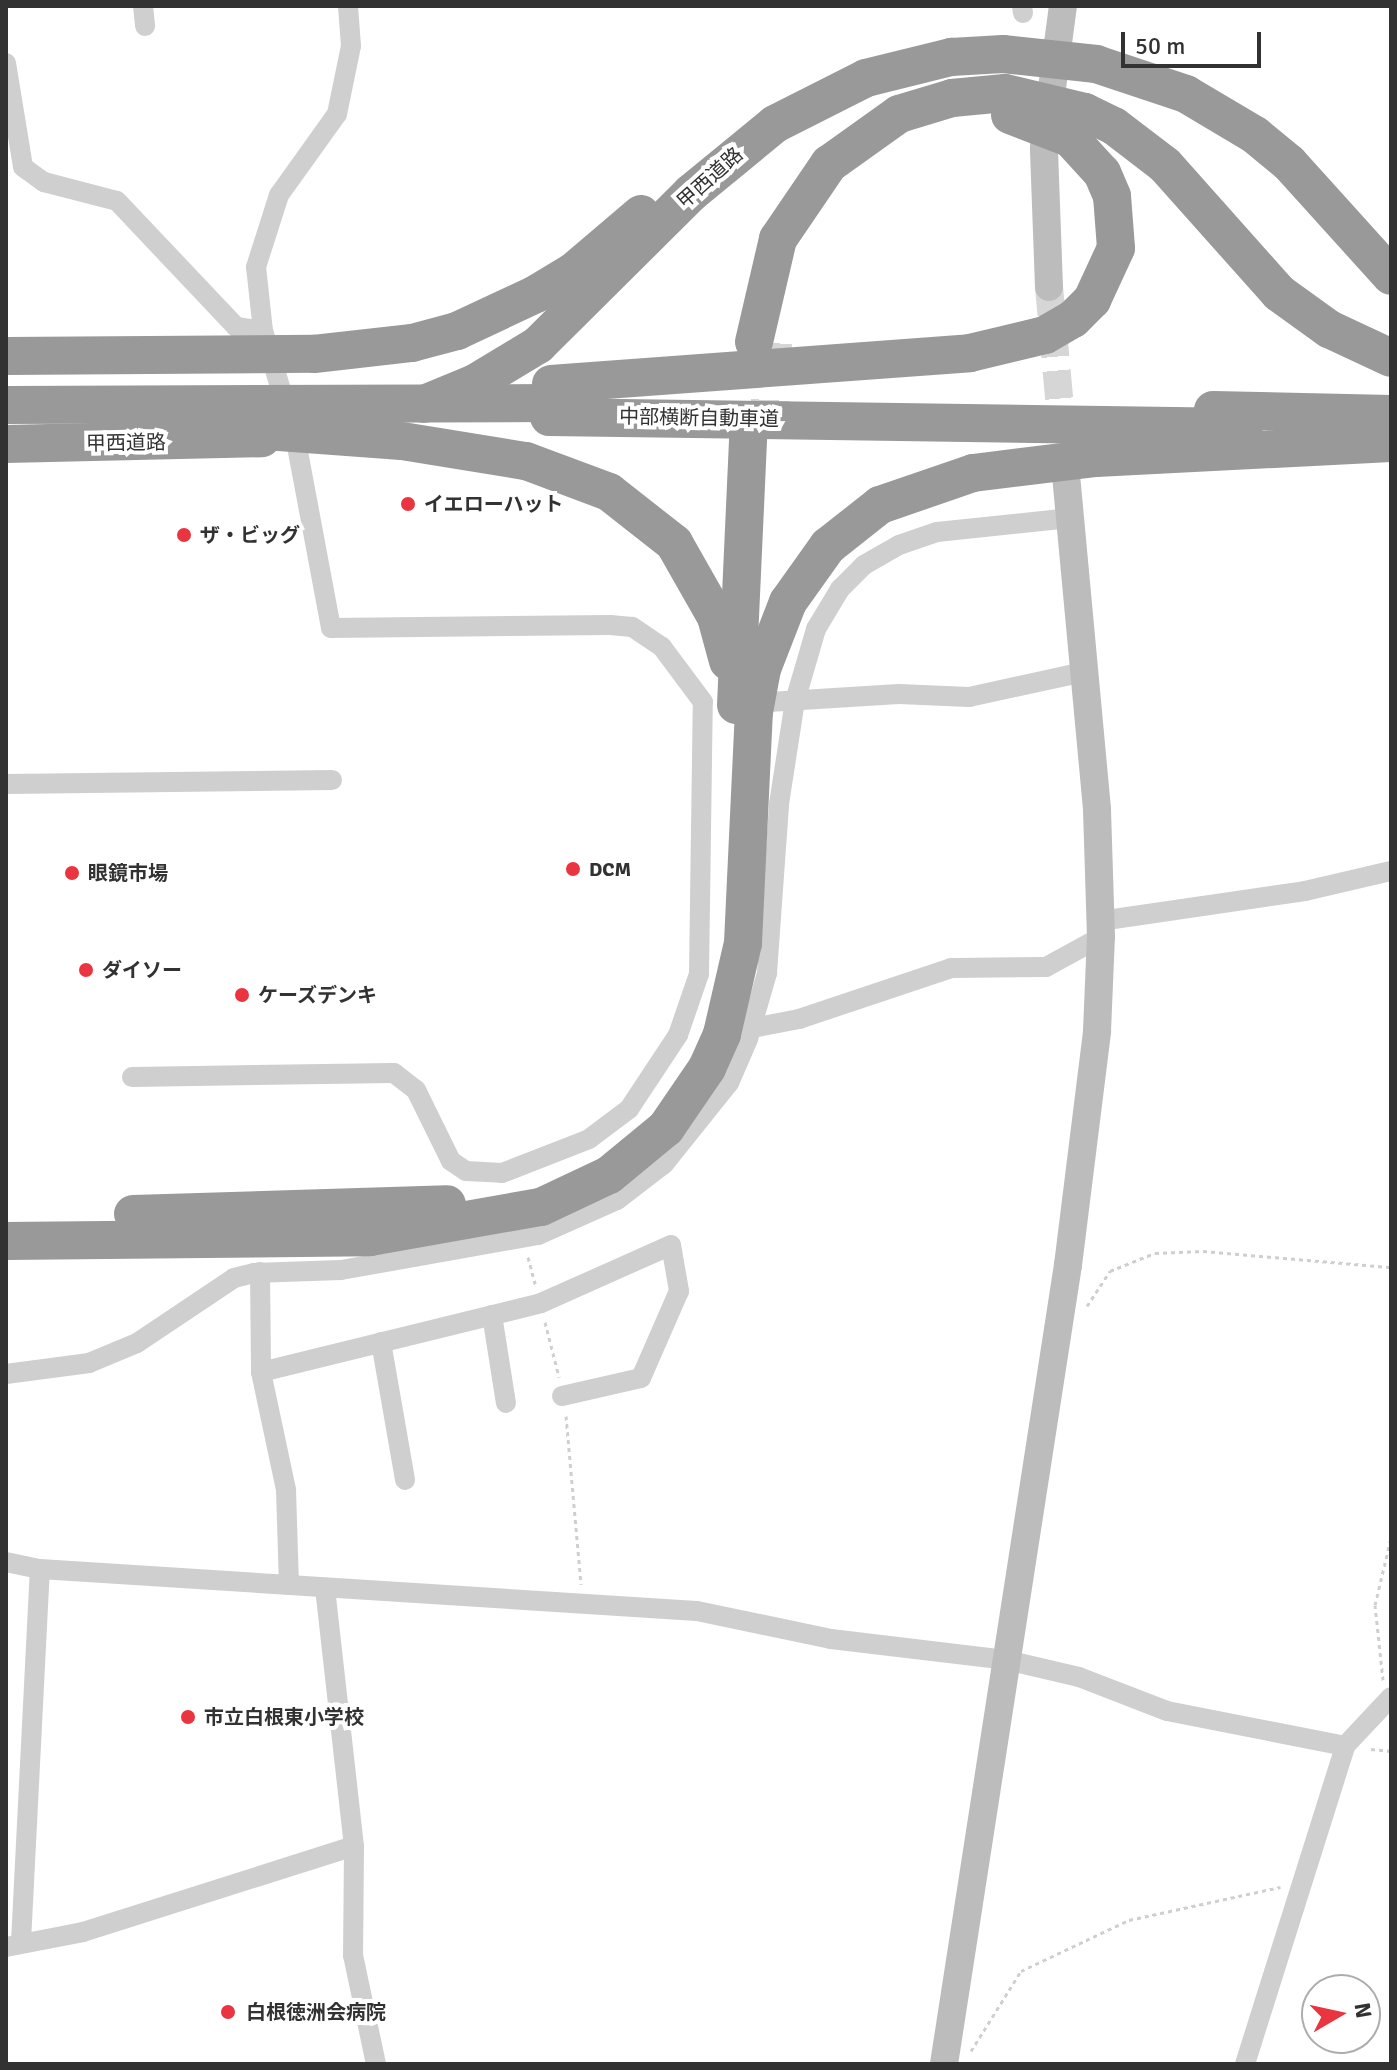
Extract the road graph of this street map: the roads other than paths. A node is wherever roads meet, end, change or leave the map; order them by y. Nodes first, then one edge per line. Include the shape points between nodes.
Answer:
1 (348, 6) edge
2 (1057, 35) edge
3 (6, 63) edge
4 (1078, 125) junction
5 (1391, 240) edge
6 (1391, 276) edge
7 (1049, 287) tunnel mouth
8 (764, 342) tunnel mouth
9 (266, 343) junction
10 (6, 356) edge
11 (1391, 358) edge
12 (550, 401) junction
13 (6, 405) edge
14 (1391, 414) edge
15 (6, 419) edge
16 (6, 429) edge
17 (1391, 430) edge
18 (295, 436) junction
19 (758, 438) tunnel mouth
20 (1391, 443) edge
21 (6, 444) edge
22 (1066, 474) tunnel mouth
23 (1070, 518) junction
24 (1084, 672) junction
25 (795, 701) junction
26 (737, 706) junction
27 (332, 780) dead end
28 (6, 784) edge
29 (1391, 871) edge
30 (1101, 929) junction
31 (752, 1028) junction
32 (132, 1077) dead end
33 (6, 1214) edge
34 (6, 1241) edge
35 (260, 1272) junction
36 (492, 1315) junction
37 (381, 1342) junction
38 (261, 1372) junction
39 (6, 1374) edge
40 (562, 1396) road end
41 (506, 1403) dead end
42 (405, 1480) dead end
43 (6, 1562) edge
44 (40, 1569) junction
45 (289, 1585) junction
46 (325, 1588) junction
47 (1006, 1660) junction
48 (1388, 1699) edge
49 (1345, 1746) junction
50 (354, 1846) junction
51 (13, 1944) edge
52 (956, 2060) edge
53 (376, 2064) edge
54 (1245, 2064) edge

1 - 9 street via 350,58 337,114 279,195 264,232 256,267
2 - 5 highway, 甲西道路 via 1147,63 1227,101 1296,152
2 - 6 highway, 甲西道路 via 1232,120 1289,163
2 - 7 street via 1043,200
2 - 9 highway, 甲西道路 via 949,43 858,64 766,112 574,271 497,315 412,343
2 - 18 highway, 甲西道路 via 866,78 819,98 737,152 565,322 507,366 434,401
3 - 9 street via 23,167 44,182 117,201 236,327
4 - 8 highway, bridge via 1030,119 1005,104 908,132 842,178 797,246
4 - 11 highway via 1114,126 1165,165 1279,293 1329,329
4 - 12 highway via 1112,196 1116,248 1092,300 1045,335 970,353
9 - 10 highway, 甲西道路
9 - 18 street
12 - 13 highway, 中部横断自動車道, bridge
12 - 14 highway, 中部横断自動車道
12 - 15 highway, 中部横断自動車道
12 - 17 highway, 中部横断自動車道
16 - 26 highway, bridge via 277,430 402,441 526,461 609,492 674,543 716,617
18 - 21 highway, 甲西道路
18 - 26 street via 331,628 632,627
19 - 26 highway
20 - 26 highway via 1067,461 973,473 911,491 852,524 807,572
22 - 23 street
23 - 24 street
23 - 25 street via 937,532 864,565 840,589 816,629
24 - 25 street via 969,697 899,694
24 - 30 street
25 - 26 street
25 - 31 street via 779,804 767,973
26 - 32 street via 699,974 678,1035 651,1078 629,1109 589,1139 528,1165 483,1174 451,1161 416,1090 394,1073
26 - 33 highway via 725,939 707,1026 691,1060 651,1114 598,1158 536,1190 462,1203
26 - 34 highway via 744,927 735,991 707,1068 666,1128 640,1154 575,1194 541,1207 370,1237
27 - 28 street
29 - 30 street
30 - 31 street via 1046,967 951,968 799,1019
30 - 47 street via 1090,1114
31 - 35 street via 729,1083 664,1164 617,1200 578,1221 523,1237 341,1270
35 - 38 street
35 - 39 street via 234,1278 137,1343 89,1363
36 - 37 street
36 - 40 street via 541,1303 671,1245 679,1291 641,1378
36 - 41 street
37 - 38 street
37 - 42 street
38 - 45 street via 284,1475
43 - 44 street
44 - 45 street
44 - 51 street
45 - 46 street
46 - 47 street via 697,1611 831,1639
46 - 50 street
47 - 49 street via 1079,1677 1167,1711
47 - 52 street
48 - 49 street
49 - 54 street
50 - 51 street via 83,1932
50 - 53 street via 353,1955

